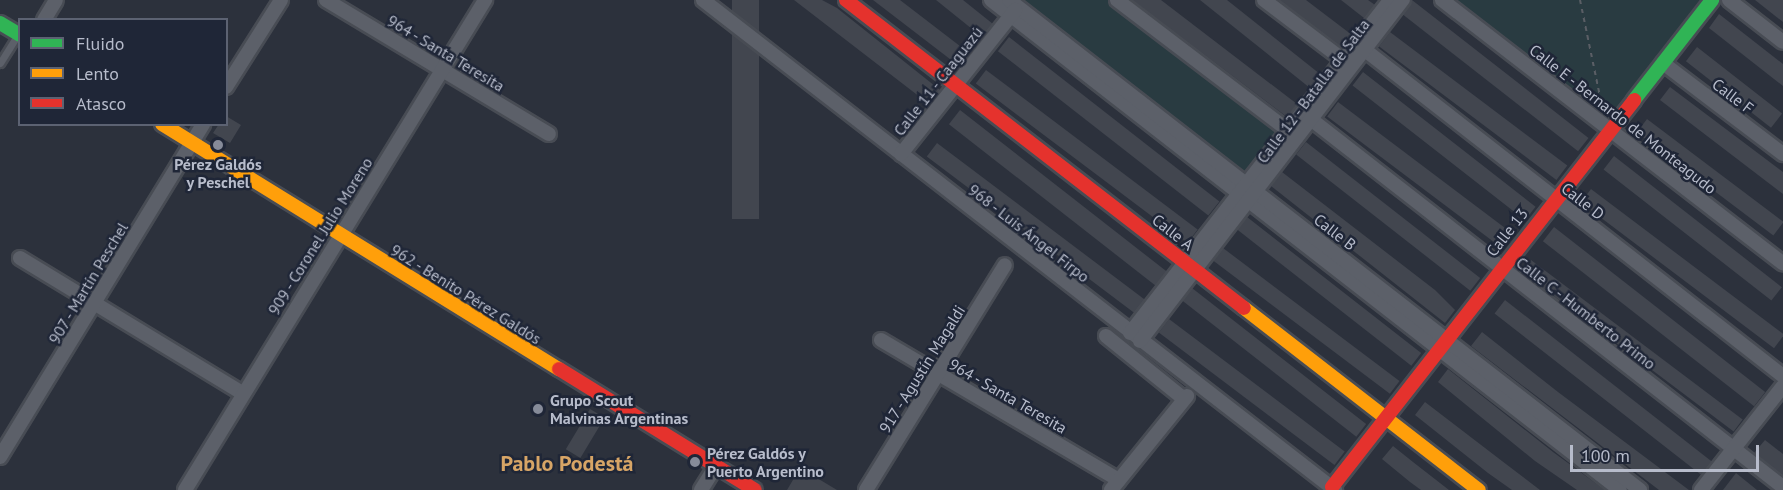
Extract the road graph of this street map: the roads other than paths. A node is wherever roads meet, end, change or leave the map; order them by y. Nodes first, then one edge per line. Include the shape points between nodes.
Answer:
1 (56, 0) edge
2 (281, 0) edge
3 (326, 0) edge
4 (485, 0) edge
5 (703, 0) edge
6 (846, 0) edge
7 (991, 0) edge
8 (1117, 0) edge
9 (1264, 0) edge
10 (1390, 0) edge
11 (1403, 0) edge
12 (1442, 0) edge
13 (1712, 0) edge
14 (1729, 0) edge
15 (1015, 6) edge
16 (45, 18) edge
17 (0, 23) edge
18 (18, 33) edge
19 (18, 36) edge
20 (1783, 42) edge
21 (1365, 50) junction
22 (0, 63) edge
23 (1347, 63) junction
24 (1663, 63) junction
25 (440, 69) junction
26 (228, 84) edge
27 (957, 84) junction
28 (1312, 120) junction
29 (165, 126) edge
30 (202, 126) edge
31 (1611, 130) junction
32 (549, 135) dead end
33 (1294, 135) junction
34 (191, 143) junction
35 (901, 154) junction
36 (1783, 154) edge
37 (1248, 194) junction
38 (1554, 199) junction
39 (340, 236) junction
40 (20, 258) dead end
41 (1783, 264) edge
42 (1005, 265) dead end
43 (1191, 267) junction
44 (1501, 267) junction
45 (96, 304) junction
46 (1106, 336) dead end
47 (1135, 337) junction
48 (881, 340) dead end
49 (1443, 345) junction
50 (938, 374) junction
51 (1783, 376) edge
52 (1783, 386) edge
53 (243, 393) junction
54 (1386, 418) junction
55 (1734, 449) junction
56 (0, 457) edge
57 (716, 466) junction
58 (1115, 485) edge
59 (1783, 487) edge
60 (1334, 489) edge
61 (185, 490) edge
62 (701, 490) edge
63 (755, 490) edge
64 (866, 490) edge
65 (1479, 490) edge
66 (1620, 490) edge
67 (1640, 490) edge
68 (1701, 490) edge

1 - 16 street
2 - 26 street
3 - 25 street, 964 - Santa Teresita
4 - 25 street, 909 - Coronel Julio Moreno
5 - 35 street, 968 - Luis Ángel Firpo
6 - 27 street, Calle A
7 - 15 street, Calle B
8 - 33 street
9 - 23 street
10 - 23 street, Calle 12 - Batalla de Salta
11 - 21 street, Calle 12 - Batalla de Salta
12 - 31 street, Calle E - Bernardo de Monteagudo
13 - 24 street, Calle 13
14 - 20 street
15 - 27 street, Calle 11 - Caaguazú
15 - 37 street, Calle B
17 - 18 street
19 - 22 lane
21 - 23 street, Calle 12 - Batalla de Salta
21 - 38 street, Calle D
23 - 28 street, Calle 12 - Batalla de Salta
23 - 33 street, Calle 12 - Batalla de Salta
24 - 31 street, Calle 13
24 - 36 street, Calle F
25 - 32 street, 964 - Santa Teresita
25 - 39 street, 909 - Coronel Julio Moreno
27 - 35 street, Calle 11 - Caaguazú
27 - 43 street, Calle A
28 - 33 street, Calle 12 - Batalla de Salta
28 - 44 street, Calle C - Humberto Primo
29 - 34 street, 962 - Benito Pérez Galdós
30 - 34 street, 907 - Martín Peschel
31 - 38 street, Calle 13
31 - 41 street, Calle E - Bernardo de Monteagudo
33 - 37 street, Calle 12 - Batalla de Salta
34 - 39 street, 962 - Benito Pérez Galdós
34 - 45 street, 907 - Martín Peschel
35 - 47 street, 968 - Luis Ángel Firpo
37 - 43 street, Calle 12 - Batalla de Salta
37 - 49 street, Calle B
38 - 44 street, Calle 13
38 - 51 street, Calle D
39 - 53 street, 909 - Coronel Julio Moreno
39 - 57 street, 962 - Benito Pérez Galdós
40 - 45 street
42 - 50 street, 917 - Agustín Magaldi
43 - 47 street, Calle 12 - Batalla de Salta
43 - 54 street, Calle A
44 - 49 street, Calle 13
44 - 55 street, Calle C - Humberto Primo
45 - 53 street
45 - 56 street, 907 - Martín Peschel
46 - 58 street via 1186,397
47 - 60 street, 968 - Luis Ángel Firpo
48 - 50 street, 964 - Santa Teresita
49 - 54 street, Calle 13
49 - 66 street, Calle B
49 - 67 street, Calle B
50 - 58 street, 964 - Santa Teresita
50 - 64 street, 917 - Agustín Magaldi
52 - 55 street
53 - 61 street, 909 - Coronel Julio Moreno
54 - 60 street, Calle 13
54 - 65 street, Calle A
55 - 59 street, Calle C - Humberto Primo
55 - 68 street
57 - 62 street
57 - 63 street, 962 - Benito Pérez Galdós

